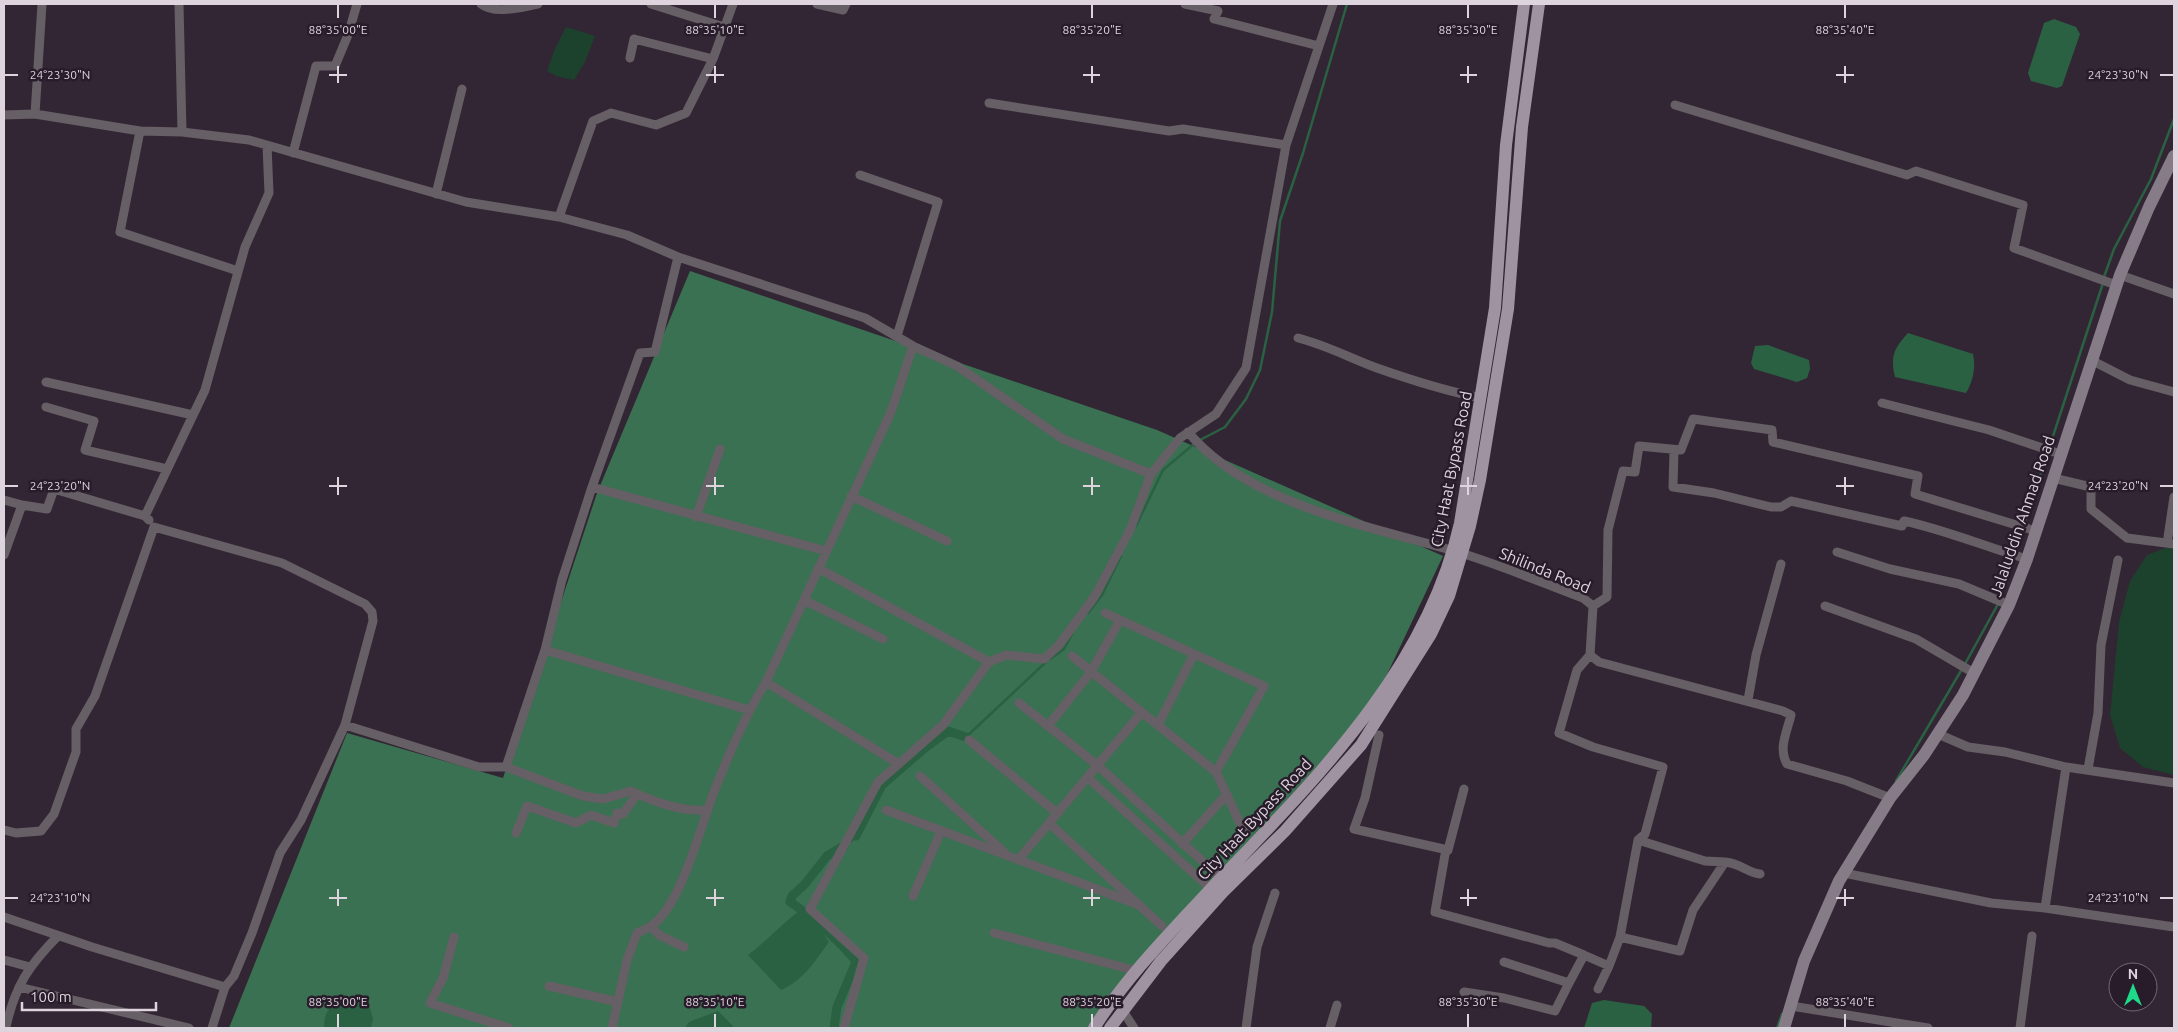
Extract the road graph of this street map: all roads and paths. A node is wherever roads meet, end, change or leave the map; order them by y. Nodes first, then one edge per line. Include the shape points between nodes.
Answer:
1 (42, 4) edge
2 (179, 4) edge
3 (357, 4) edge
4 (481, 4) edge
5 (538, 4) edge
6 (651, 4) edge
7 (732, 4) edge
8 (817, 4) edge
9 (846, 4) edge
10 (1185, 4) edge
11 (1333, 4) edge
12 (1524, 4) edge
13 (1539, 4) edge
14 (508, 6) edge
15 (724, 27) junction
16 (1319, 46) junction
17 (630, 58) dead end
18 (713, 59) junction
19 (462, 89) dead end
20 (989, 103) dead end
21 (1675, 105) dead end
22 (35, 114) junction
23 (4, 115) edge
24 (140, 131) junction
25 (182, 132) junction
26 (267, 145) junction
27 (1286, 145) junction
28 (293, 152) junction
29 (2174, 156) edge
30 (860, 175) dead end
31 (436, 194) junction
32 (559, 216) junction
33 (678, 257) junction
34 (238, 271) junction
35 (2118, 280) junction
36 (2174, 294) edge
37 (897, 336) junction
38 (1298, 338) dead end
39 (913, 346) junction
40 (2091, 360) junction
41 (46, 382) dead end
42 (2174, 392) edge
43 (1481, 398) junction
44 (1882, 402) dead end
45 (46, 407) dead end
46 (193, 415) junction
47 (1190, 434) junction
48 (720, 449) dead end
49 (1674, 450) junction
50 (2060, 454) junction
51 (167, 469) junction
52 (1151, 474) junction
53 (2052, 478) junction
54 (592, 487) junction
55 (851, 496) junction
56 (2174, 497) edge
57 (4, 500) edge
58 (22, 505) junction
59 (145, 516) junction
60 (696, 517) junction
61 (154, 527) junction
62 (2036, 530) junction
63 (2171, 540) edge
64 (947, 541) dead end
65 (826, 551) junction
66 (1458, 552) junction
67 (1837, 552) dead end
68 (4, 556) edge
69 (2027, 559) junction
70 (2118, 560) dead end
71 (1781, 564) dead end
72 (818, 568) junction
73 (804, 600) junction
74 (2009, 605) junction
75 (1593, 606) junction
76 (1825, 606) dead end
77 (1105, 613) dead end
78 (1120, 620) junction
79 (883, 639) dead end
80 (544, 650) junction
81 (1194, 654) junction
82 (1590, 655) junction
83 (1072, 656) dead end
84 (989, 662) junction
85 (1091, 672) junction
86 (1974, 673) junction
87 (766, 682) junction
88 (1748, 700) junction
89 (1019, 703) dead end
90 (748, 710) junction
91 (1142, 712) junction
92 (345, 724) junction
93 (1158, 725) junction
94 (1048, 726) junction
95 (1938, 734) junction
96 (1379, 735) dead end
97 (969, 740) dead end
98 (899, 764) junction
99 (1097, 765) junction
100 (506, 767) junction
101 (2066, 767) junction
102 (2088, 769) junction
103 (1216, 772) junction
104 (920, 776) dead end
105 (1087, 777) junction
106 (2174, 783) edge
107 (1464, 789) dead end
108 (637, 794) junction
109 (1226, 794) junction
110 (1890, 798) junction
111 (708, 810) junction
112 (886, 810) dead end
113 (1057, 813) junction
114 (1049, 823) junction
115 (4, 830) edge
116 (941, 831) junction
117 (516, 833) dead end
118 (1245, 834) dead end
119 (1638, 840) junction
120 (1182, 844) junction
121 (1446, 849) junction
122 (1008, 856) junction
123 (1018, 860) junction
124 (1725, 862) junction
125 (1844, 873) junction
126 (1760, 874) dead end
127 (1221, 878) junction
128 (1210, 889) junction
129 (1275, 893) dead end
130 (914, 896) dead end
131 (1139, 905) junction
132 (2045, 908) junction
133 (4, 917) edge
134 (651, 926) junction
135 (1162, 926) dead end
136 (2174, 927) edge
137 (994, 933) dead end
138 (58, 936) junction
139 (2032, 936) dead end
140 (454, 937) dead end
141 (1620, 937) junction
142 (684, 947) dead end
143 (1584, 955) junction
144 (4, 960) edge
145 (1504, 962) dead end
146 (1608, 966) junction
147 (30, 967) junction
148 (1137, 971) junction
149 (1569, 983) junction
150 (549, 986) dead end
151 (20, 987) junction
152 (225, 987) junction
153 (1598, 989) dead end
154 (1464, 992) dead end
155 (618, 1002) junction
156 (1337, 1005) dead end
157 (1791, 1006) junction
158 (1124, 1011) junction
159 (4, 1026) edge
160 (189, 1028) edge
161 (212, 1028) edge
162 (509, 1028) edge
163 (612, 1028) edge
164 (844, 1028) edge
165 (1094, 1028) edge
166 (1110, 1028) edge
167 (1134, 1028) edge
168 (1246, 1028) edge
169 (1330, 1028) edge
170 (1784, 1028) edge
171 (1928, 1028) edge
172 (2020, 1028) edge

1 - 22 street
2 - 25 street
3 - 28 street via 335,66 316,66
4 - 14 street via 486,8
5 - 14 street
6 - 15 street
7 - 15 street
8 - 9 street via 843,10
10 - 16 street via 1218,11 1214,19
11 - 16 street
12 - 43 main road, City Haat Bypass Road via 1506,145 1495,308
13 - 66 main road, City Haat Bypass Road via 1522,127 1508,309 1480,480
15 - 18 street
16 - 27 street
17 - 18 street via 634,39
18 - 32 street via 686,113 656,124 611,113 593,121
19 - 31 street
20 - 27 street via 1168,131 1183,128
21 - 35 street via 1907,175 1916,171 2024,205 2014,248
22 - 23 street
22 - 24 street
24 - 25 street
24 - 34 street via 120,232
25 - 26 street
26 - 28 street
26 - 34 street via 269,193
27 - 47 street via 1246,368 1216,414
28 - 31 street
29 - 35 street, Jalaluddin Ahmad Road via 2148,207
30 - 37 street via 938,202
31 - 32 street via 466,202
32 - 33 street via 627,235
33 - 37 street via 864,318
33 - 54 street via 656,352 640,353
34 - 46 street via 205,390
35 - 36 street
35 - 40 street, Jalaluddin Ahmad Road
37 - 39 street
38 - 43 street via 1415,381
39 - 52 street via 957,366 1063,439
39 - 55 street via 891,412
40 - 42 street via 2130,380
40 - 50 street, Jalaluddin Ahmad Road
41 - 46 street
43 - 66 main road, City Haat Bypass Road
44 - 50 street via 1989,430
45 - 51 street via 94,421 85,450
46 - 51 street
47 - 52 street
47 - 66 street, Shilinda Road via 1225,466 1273,492 1328,515
48 - 60 street
49 - 62 street via 1681,450 1693,419 1772,430 1773,442 1918,476 1915,494
49 - 69 street via 1673,486 1771,507 1791,501 1902,526 1904,521 1929,526
49 - 75 street via 1639,446 1635,472 1623,471 1608,530 1607,597
50 - 53 street, Jalaluddin Ahmad Road
51 - 59 street
52 - 84 street via 1130,530 1095,596 1059,645 1044,659 1006,655
53 - 62 street, Jalaluddin Ahmad Road
53 - 63 street via 2091,487 2091,509 2127,538
54 - 60 street
54 - 80 street via 562,580
55 - 64 street
55 - 65 street
56 - 63 street
57 - 58 street
58 - 59 street via 47,509 54,489
58 - 68 street
59 - 61 street
60 - 65 street
61 - 92 street via 282,563 366,604 372,612 373,621
61 - 115 street via 95,696 76,729 76,752 54,814 41,832
62 - 69 street, Jalaluddin Ahmad Road
65 - 72 street
66 - 75 street, Shilinda Road via 1584,598
66 - 127 main road, City Haat Bypass Road via 1421,629 1352,736
66 - 158 main road, City Haat Bypass Road via 1449,596 1431,634 1361,744 1285,831 1223,892 1174,947
67 - 74 street via 1890,569 1959,584
69 - 74 street, Jalaluddin Ahmad Road
70 - 102 street via 2101,645 2098,713
71 - 88 street via 1756,655
72 - 73 street
72 - 84 street
73 - 79 street
73 - 87 street
74 - 86 street, Jalaluddin Ahmad Road
75 - 82 street, Shilinda Road
76 - 86 street via 1916,639
77 - 78 street
78 - 81 street
78 - 85 street
80 - 90 street
80 - 100 street
81 - 93 street
81 - 103 street via 1264,686
82 - 88 street via 1599,662
82 - 119 street via 1577,670 1559,733 1593,748 1663,767 1645,834
83 - 85 street
84 - 98 street via 943,725
85 - 91 street
85 - 94 street
86 - 95 street, Jalaluddin Ahmad Road
87 - 90 street
87 - 98 street
88 - 110 street via 1791,715 1782,747 1787,764 1847,781
89 - 94 street
90 - 111 street
91 - 93 street
91 - 99 street
92 - 100 street via 479,767
92 - 152 street via 301,820 280,853 252,933 234,976
93 - 103 street
94 - 99 street
95 - 101 street via 1968,747
95 - 110 street, Jalaluddin Ahmad Road
96 - 121 street via 1365,798 1354,829
97 - 113 street
98 - 164 street via 878,782 810,909 864,958
99 - 105 street
99 - 120 street
100 - 108 street via 583,796 603,799 631,791
101 - 102 street
101 - 132 street
102 - 106 street
103 - 109 street
104 - 122 street
105 - 113 street
105 - 128 street
107 - 121 street
108 - 111 street via 691,812
108 - 117 street via 623,814 617,812 614,823 591,815 576,823 527,806
109 - 118 street
109 - 120 street
110 - 125 street, Jalaluddin Ahmad Road
111 - 134 street via 679,885 662,916
112 - 116 street
113 - 114 street
114 - 123 street
114 - 131 street
116 - 122 street
116 - 130 street
119 - 124 street via 1705,861
119 - 141 street
120 - 127 street
121 - 143 street via 1435,912 1555,942
122 - 123 street
123 - 131 street
124 - 126 street
124 - 141 street via 1693,910 1680,951
125 - 132 street via 1991,903
125 - 157 street, Jalaluddin Ahmad Road via 1804,961
127 - 128 main road, City Haat Bypass Road
128 - 148 main road, City Haat Bypass Road
129 - 168 street via 1257,947
131 - 135 street
132 - 136 street
133 - 138 street
134 - 142 street via 659,935
134 - 155 street via 637,933
137 - 148 street
138 - 147 street
138 - 152 street
139 - 172 street
140 - 162 street via 443,978 430,1003
141 - 146 street
143 - 146 street
143 - 149 street
144 - 147 street
145 - 149 street
146 - 153 street
147 - 151 street
148 - 165 main road, City Haat Bypass Road
149 - 154 street via 1555,1011
150 - 155 street
151 - 159 street
151 - 160 street
152 - 161 street
155 - 163 street
156 - 169 street
157 - 170 street, Jalaluddin Ahmad Road
157 - 171 street
158 - 166 main road, City Haat Bypass Road
158 - 167 street

